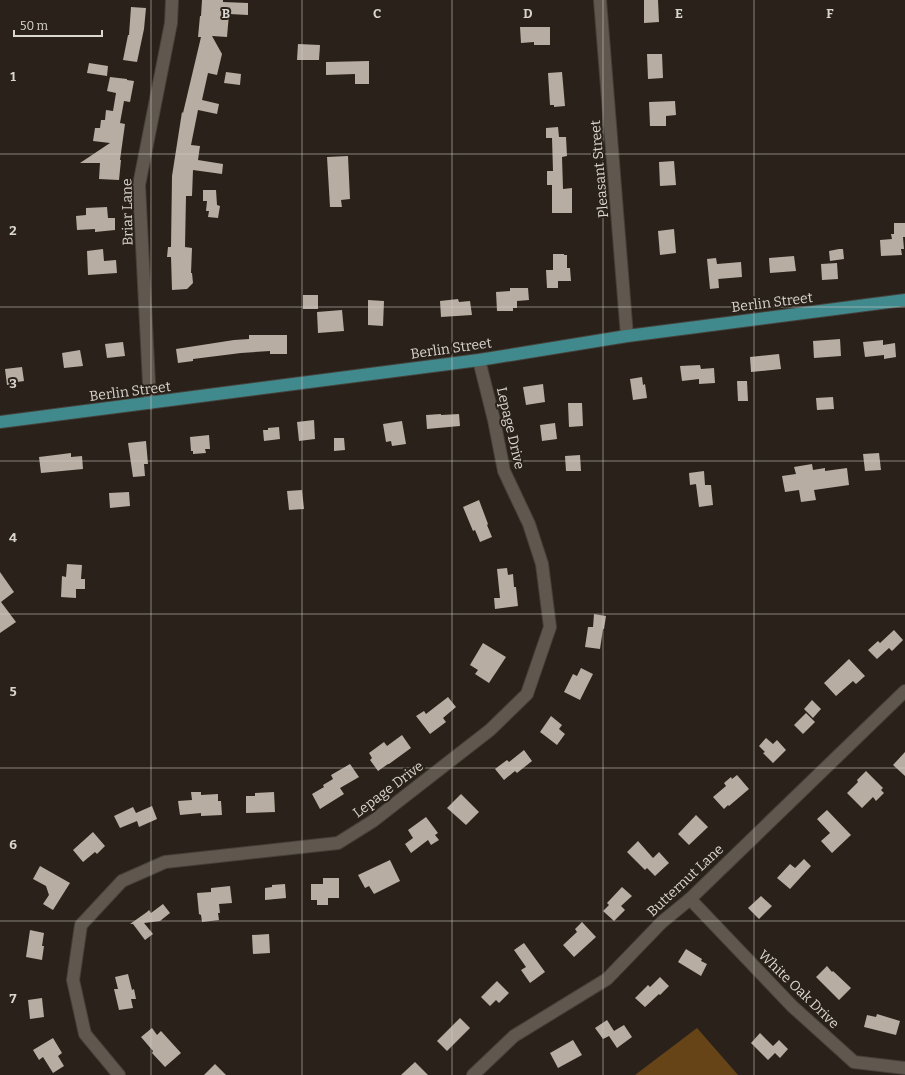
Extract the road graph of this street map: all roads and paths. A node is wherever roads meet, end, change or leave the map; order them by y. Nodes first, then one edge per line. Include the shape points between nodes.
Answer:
1 (172, 0) edge
2 (600, 0) edge
3 (905, 300) edge
4 (627, 336) junction
5 (479, 360) junction
6 (150, 403) junction
7 (0, 422) edge
8 (905, 691) edge
9 (690, 899) junction
10 (905, 1068) edge
11 (119, 1075) edge
12 (474, 1075) edge

1 - 6 street, Briar Lane via 171,22 139,184
2 - 4 street, Pleasant Street
3 - 4 main road, Berlin Street
4 - 5 main road, Berlin Street
5 - 6 main road, Berlin Street
5 - 11 street, Lepage Drive via 504,472 529,524 542,564 550,627 527,694 484,735 373,821 338,843 165,862 122,880 81,924 73,980 85,1034
6 - 7 main road, Berlin Street
8 - 9 street, Butternut Lane
9 - 10 street, White Oak Drive via 792,1006 854,1062
9 - 12 street, Butternut Lane via 662,922 607,979 514,1036

